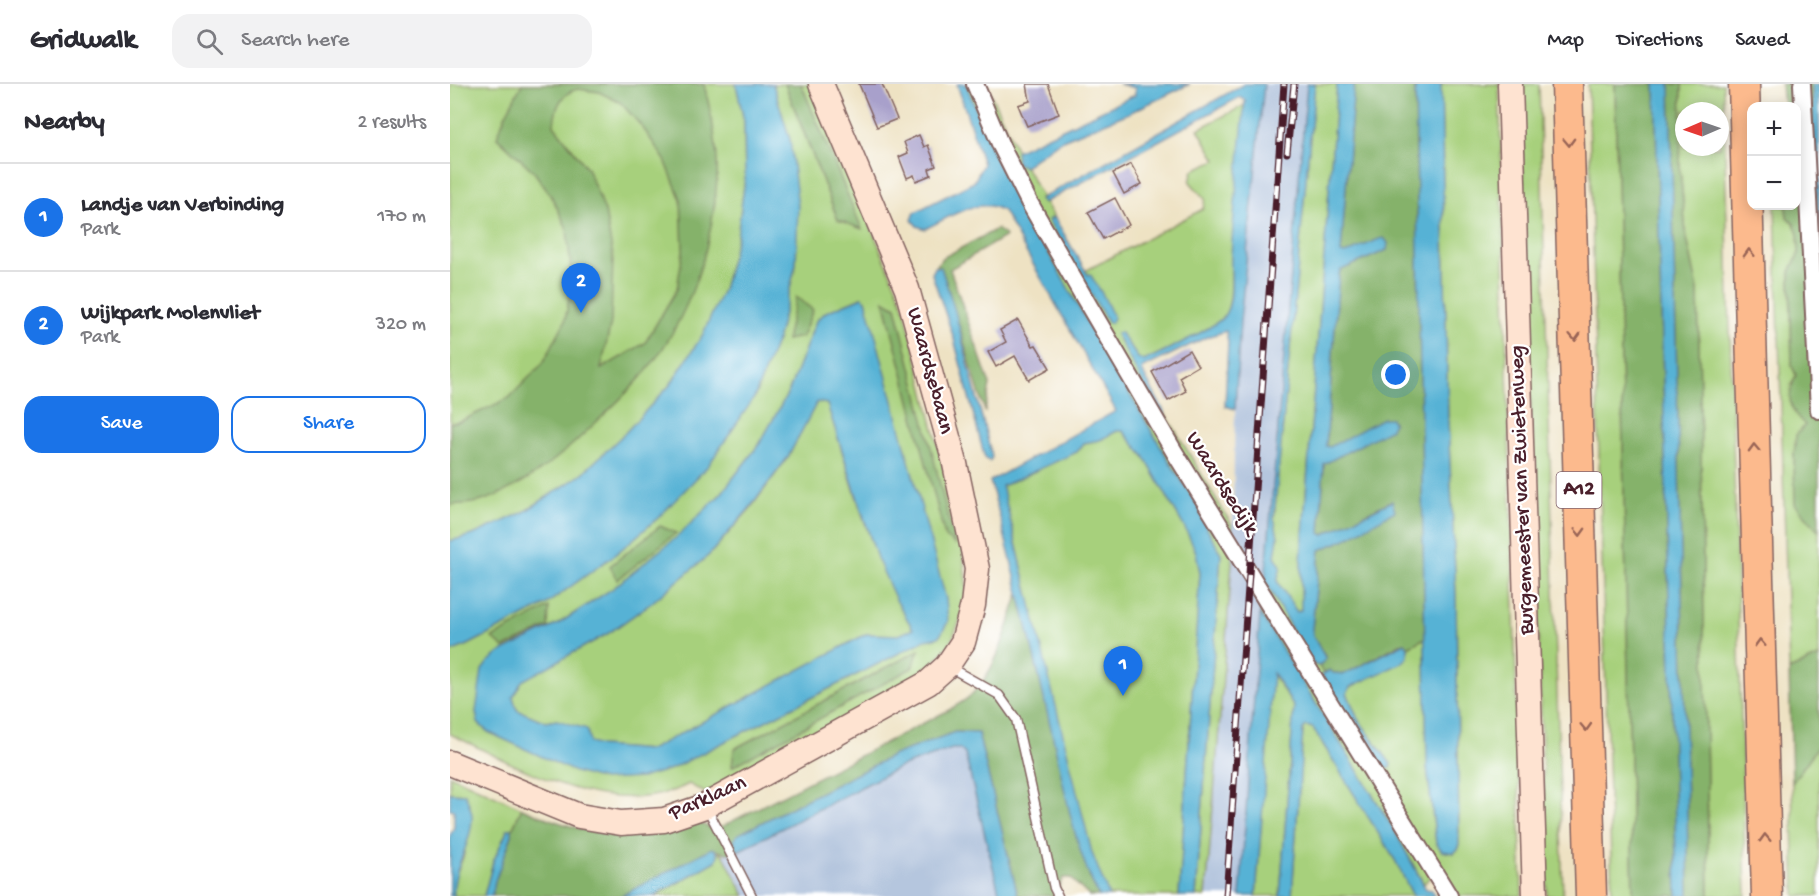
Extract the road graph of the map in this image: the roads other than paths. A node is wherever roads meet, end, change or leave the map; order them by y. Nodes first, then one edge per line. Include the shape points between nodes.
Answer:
1 (821, 84) edge
2 (975, 84) edge
3 (1510, 84) edge
4 (1567, 84) edge
5 (1744, 84) edge
6 (1802, 84) edge
7 (1819, 410) edge
8 (947, 666) junction
9 (450, 763) edge
10 (705, 806) junction
11 (752, 896) edge
12 (1058, 896) edge
13 (1449, 896) edge
14 (1535, 896) edge
15 (1591, 896) edge
16 (1767, 896) edge

1 - 8 street, Waardsebaan via 907,289 954,459 977,569 963,642
2 - 13 street, Waardsedijk via 1029,202 1134,384
3 - 14 street, Burgemeester van Zwietenweg
4 -> 15 highway, A12
16 -> 5 highway
6 - 7 street
8 - 10 street, Parklaan via 928,683
8 - 12 lane via 999,695 1016,719
9 - 10 street, Parklaan via 579,816 621,823 664,820
10 - 11 lane

